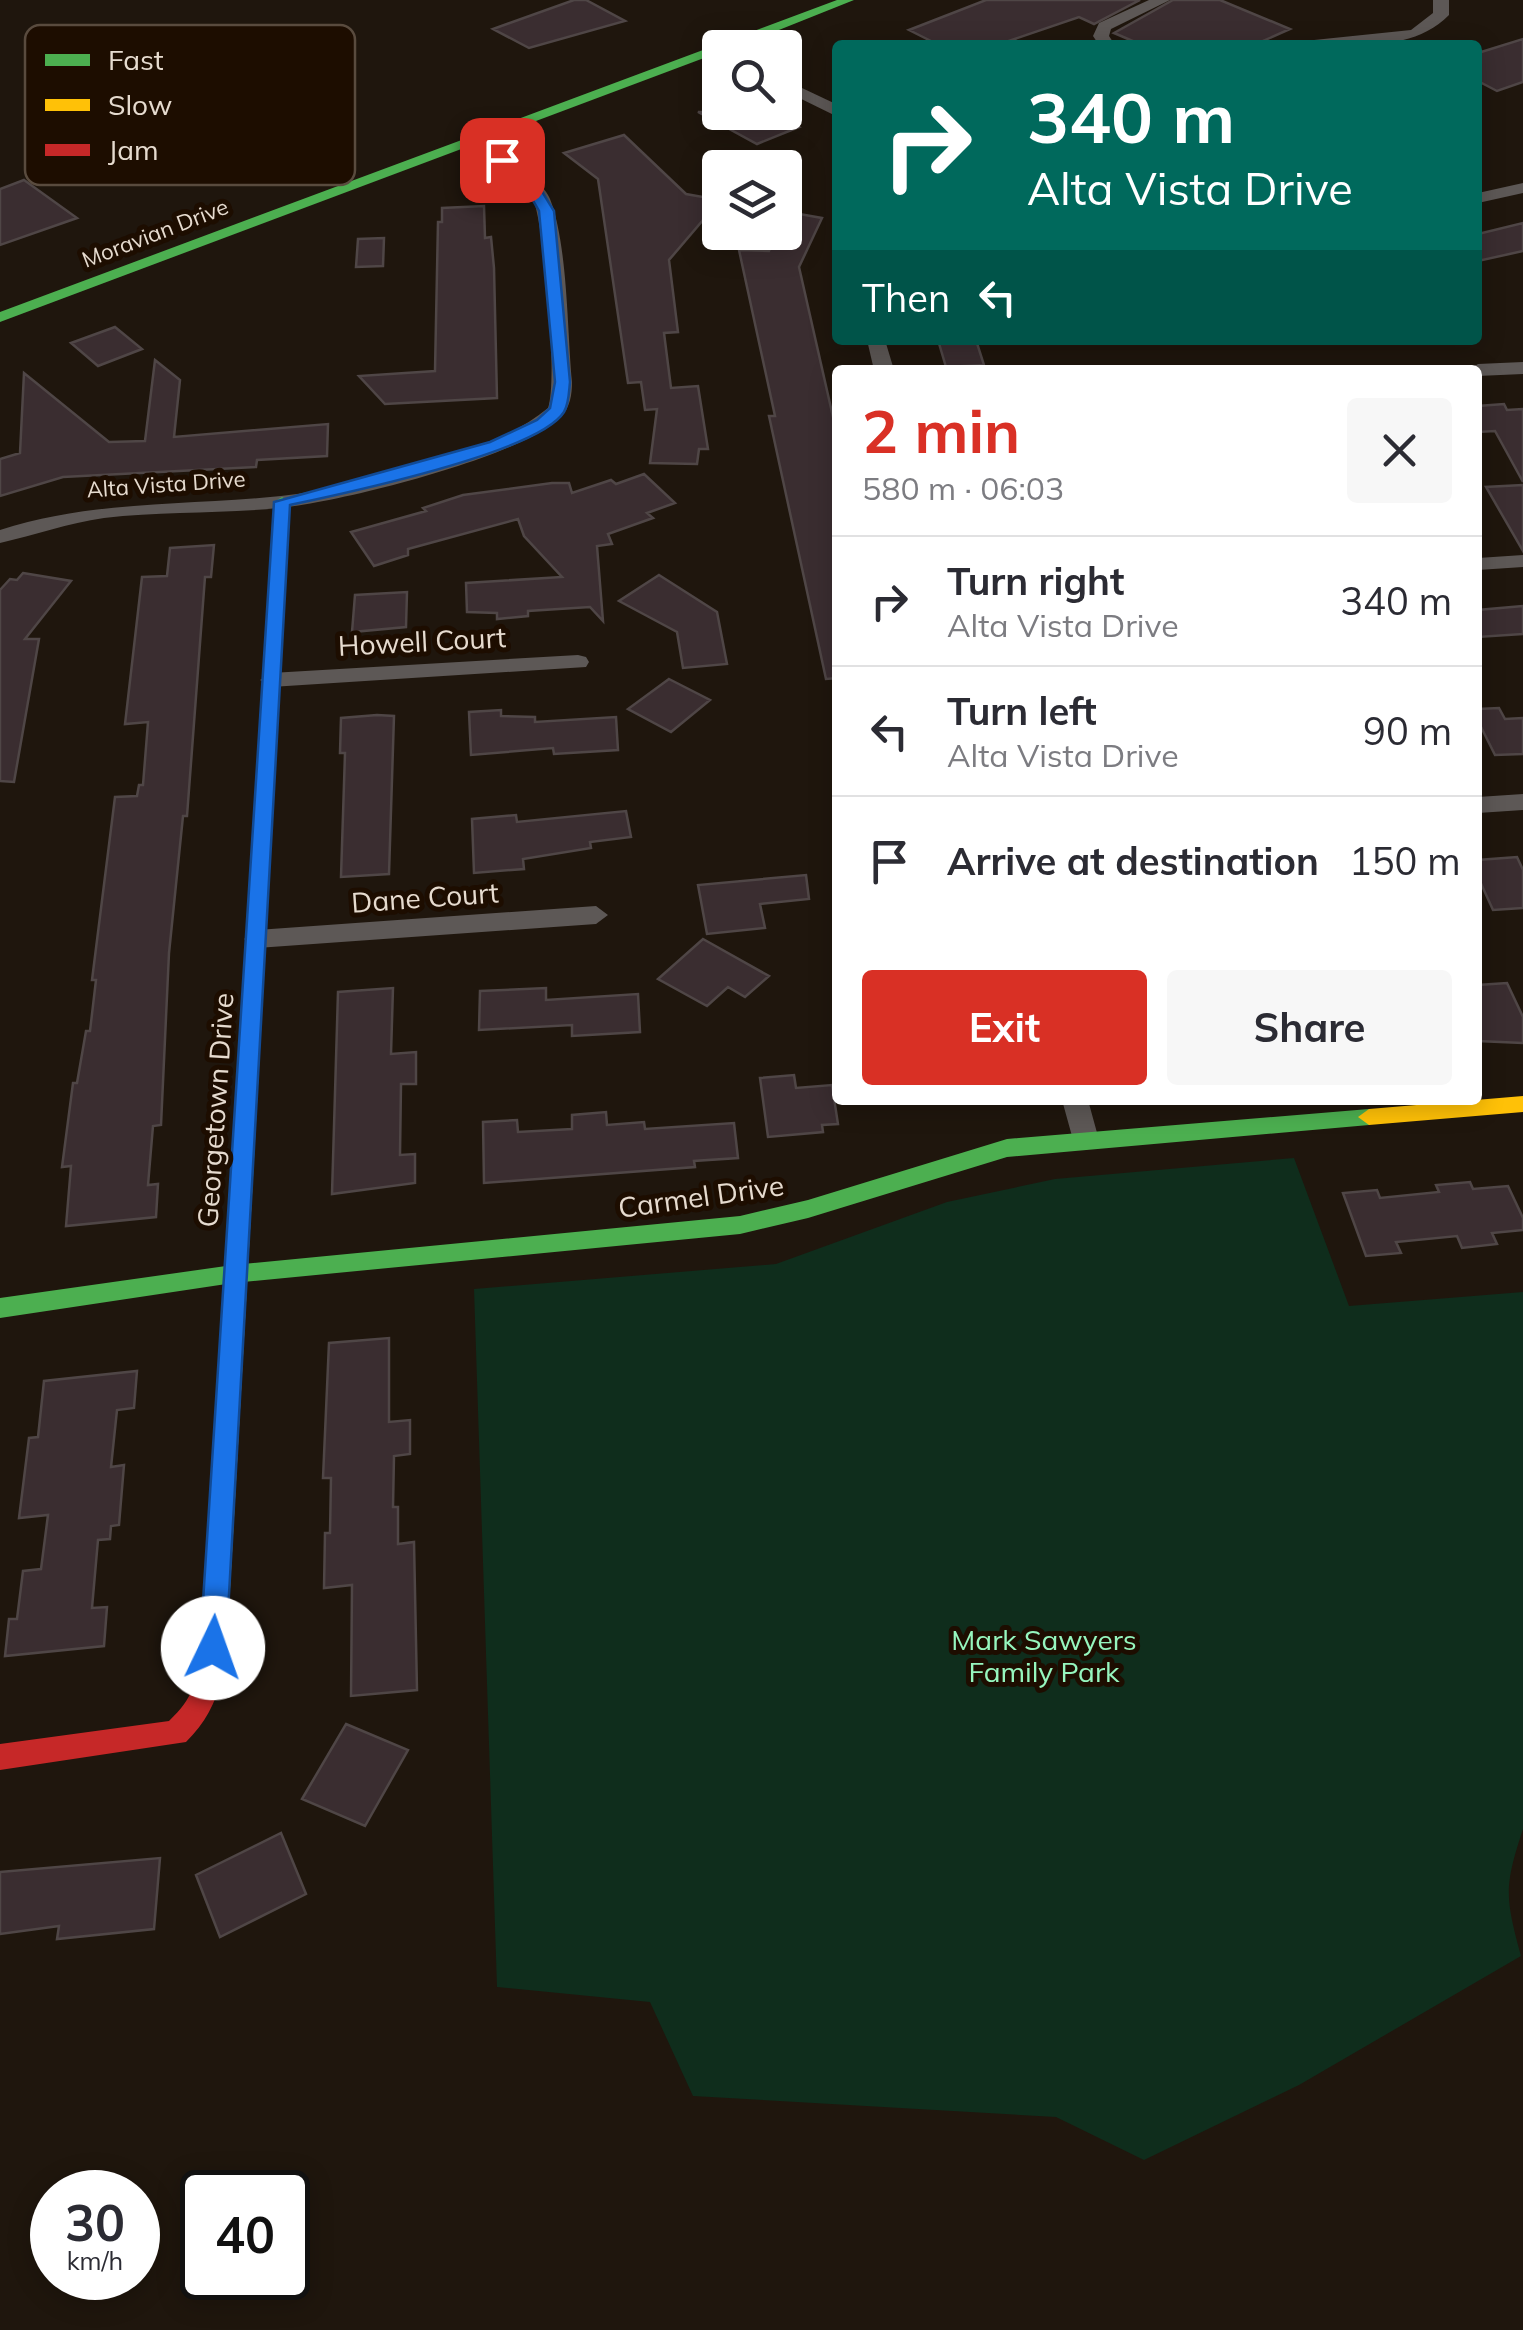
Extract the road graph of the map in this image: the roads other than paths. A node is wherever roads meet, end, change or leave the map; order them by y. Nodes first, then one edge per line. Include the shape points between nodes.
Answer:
1 (848, 0) edge
2 (1162, 0) edge
3 (1441, 0) edge
4 (769, 30) edge
5 (1103, 40) edge
6 (1360, 40) edge
7 (702, 55) edge
8 (802, 94) edge
9 (832, 109) edge
10 (474, 141) junction
11 (1523, 188) edge
12 (1482, 197) edge
13 (0, 317) edge
14 (1523, 368) edge
15 (1482, 370) edge
16 (282, 502) junction
17 (0, 537) edge
18 (1523, 561) edge
19 (1482, 564) edge
20 (578, 662) dead end
21 (271, 680) junction
22 (1523, 802) edge
23 (1482, 805) edge
24 (596, 915) dead end
25 (257, 939) junction
26 (1523, 1104) edge
27 (1075, 1105) edge
28 (1085, 1140) junction
29 (233, 1274) junction
30 (0, 1308) edge
31 (0, 1756) edge

1 - 4 street, Moravian Drive
2 - 5 street via 1104,26
3 - 6 street via 1441,15 1415,34
7 - 10 street, Moravian Drive
8 - 9 street
10 - 13 street, Moravian Drive
10 - 16 street, Alta Vista Drive via 530,183 546,211 562,382 558,409 496,446
11 - 12 street
14 - 15 street
16 - 17 street, Alta Vista Drive via 84,514
16 - 21 street, Georgetown Drive
18 - 19 street
20 - 21 street, Howell Court
21 - 25 street, Georgetown Drive
22 - 23 street
24 - 25 street, Dane Court
25 - 29 street, Georgetown Drive
26 - 28 street, Carmel Drive
27 - 28 street
28 - 29 street, Carmel Drive via 952,1161 788,1216 740,1225
29 - 30 street, Carmel Drive
29 - 31 street, Georgetown Drive via 206,1704 176,1732 156,1738

